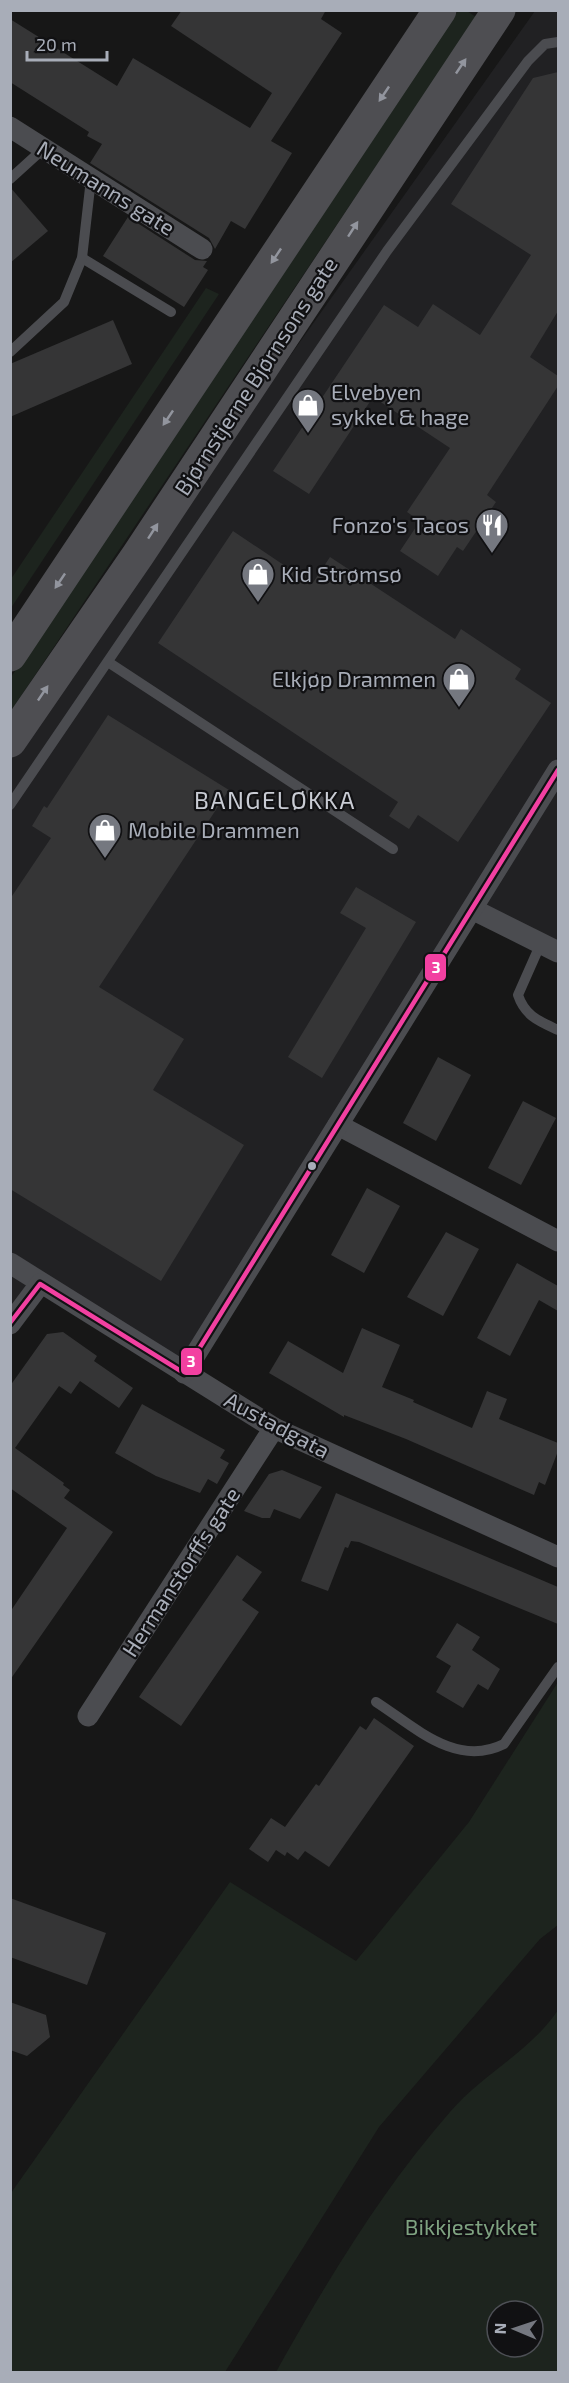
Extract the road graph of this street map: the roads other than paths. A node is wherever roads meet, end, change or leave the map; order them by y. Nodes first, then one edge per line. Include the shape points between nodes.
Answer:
1 (440, 10) edge
2 (499, 10) edge
3 (558, 42) edge
4 (10, 128) edge
5 (44, 149) junction
6 (10, 179) edge
7 (91, 179) junction
8 (202, 249) dead end
9 (82, 258) junction
10 (171, 312) dead end
11 (10, 352) edge
12 (10, 655) edge
13 (108, 662) junction
14 (10, 741) edge
15 (558, 770) edge
16 (10, 805) edge
17 (393, 849) dead end
18 (474, 910) junction
19 (550, 947) edge
20 (558, 1030) edge
21 (338, 1125) junction
22 (558, 1241) edge
23 (10, 1263) edge
24 (40, 1284) junction
25 (10, 1324) edge
26 (184, 1373) junction
27 (274, 1428) junction
28 (558, 1557) edge
29 (558, 1667) edge
30 (376, 1702) dead end
31 (88, 1716) dead end

1 -> 12 highway
14 -> 2 highway, Bjørnstjerne Bjørnsons gate
3 - 13 lane via 545,44 528,61 387,251
4 - 5 street, Neumanns gate
5 - 6 lane
5 - 7 street, Neumanns gate
7 - 8 street, Neumanns gate
7 - 9 lane
9 - 10 lane
9 - 11 lane via 64,302
13 - 16 lane
13 - 17 lane
15 - 18 street
18 - 19 street
18 - 21 street
19 - 20 lane via 518,995 530,1016
21 - 22 street
21 - 26 street
23 - 24 street, Austadgata
24 - 25 street
24 - 26 street, Austadgata
26 - 27 street, Austadgata
27 - 28 street, Austadgata
27 - 31 street, Hermanstorffs gate
29 - 30 lane via 504,1744 491,1751 450,1749

